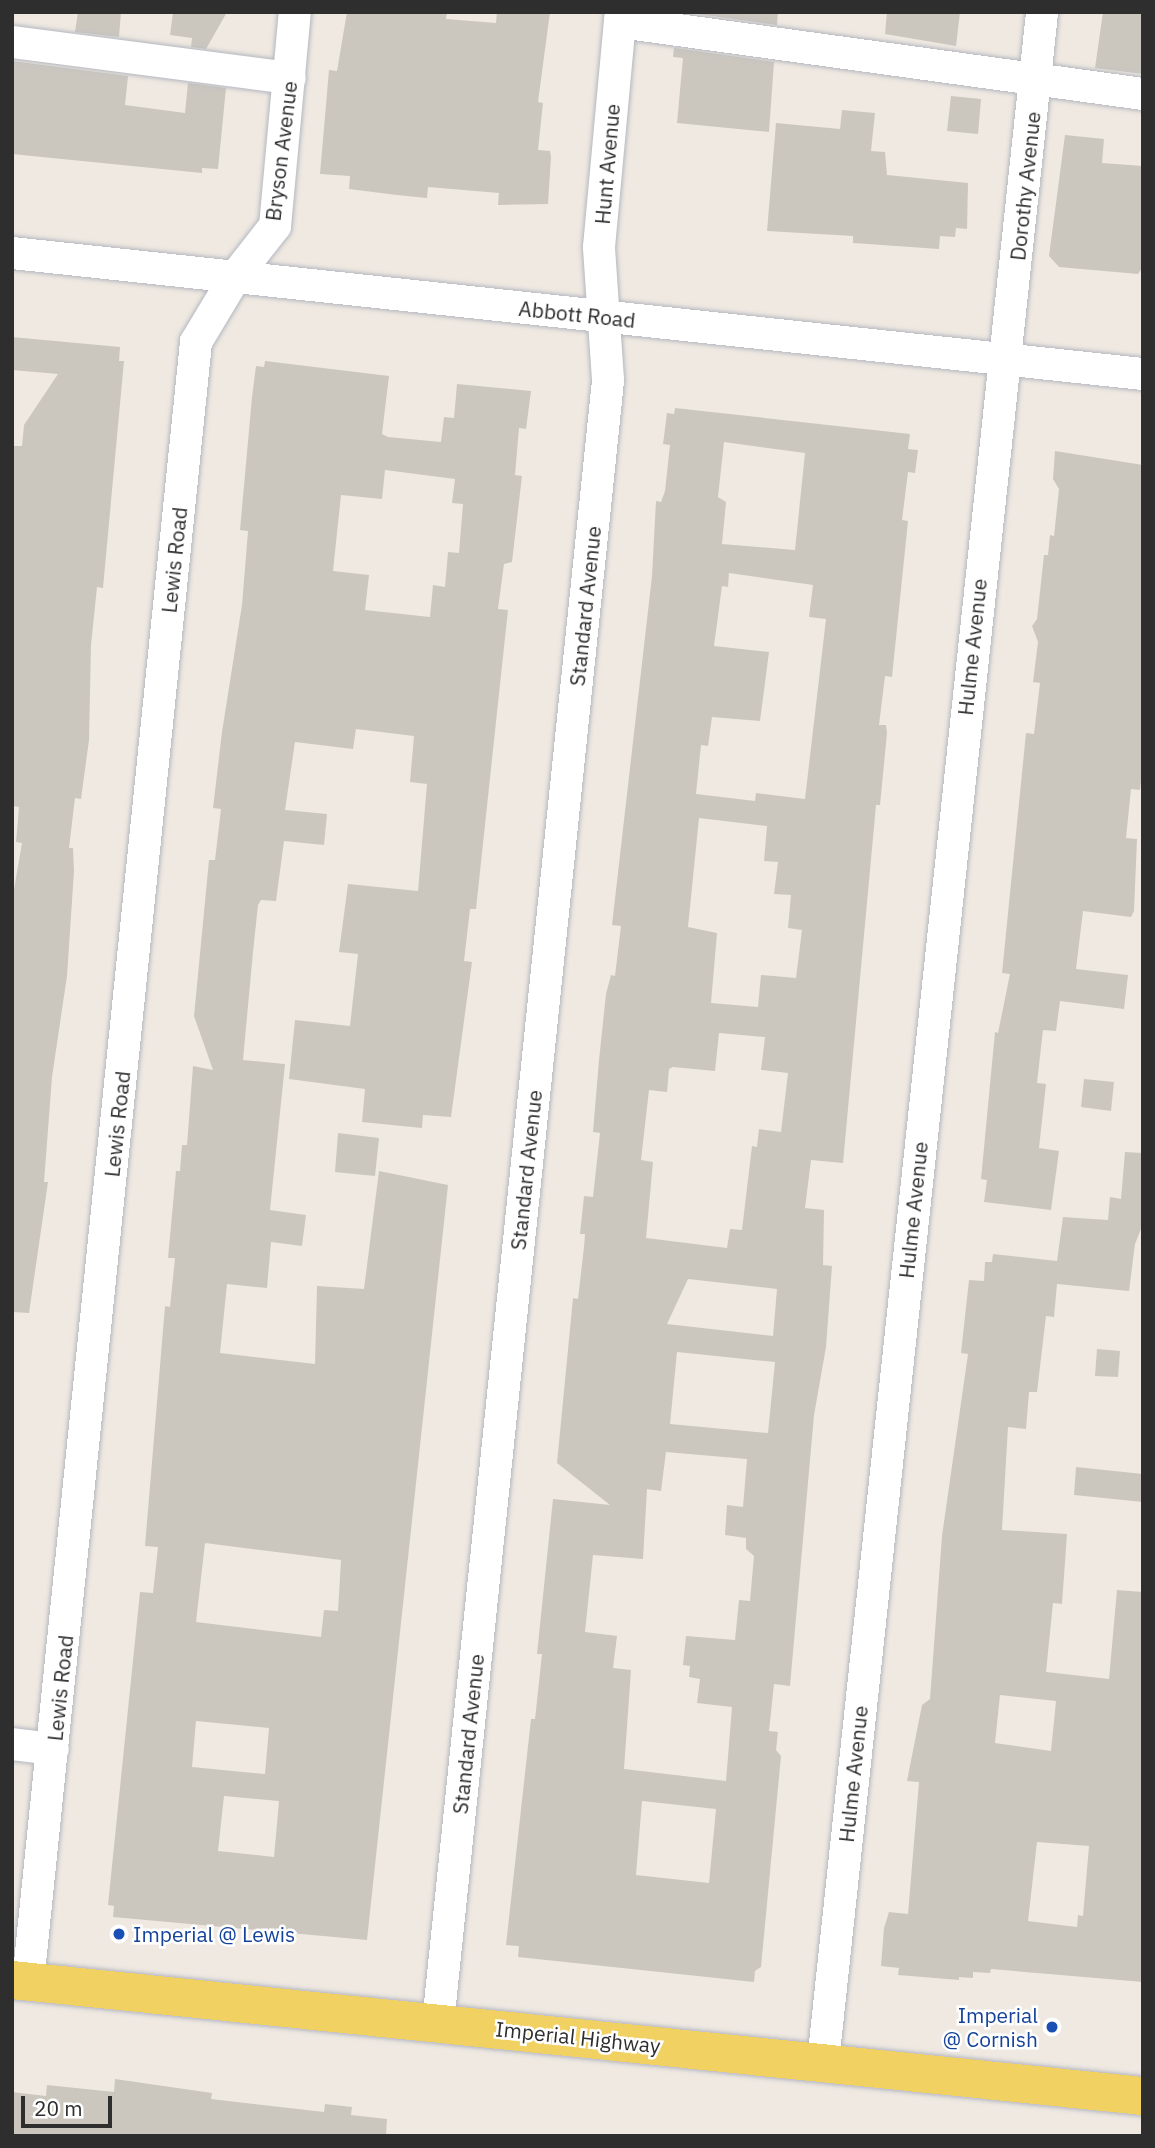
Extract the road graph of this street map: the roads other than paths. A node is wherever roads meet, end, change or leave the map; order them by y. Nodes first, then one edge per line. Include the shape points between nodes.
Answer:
1 (295, 12) edge
2 (1042, 12) edge
3 (621, 17) edge
4 (12, 42) edge
5 (290, 78) junction
6 (1036, 80) junction
7 (1143, 94) edge
8 (12, 253) edge
9 (235, 276) junction
10 (606, 317) junction
11 (1006, 359) junction
12 (1143, 374) edge
13 (12, 1744) edge
14 (53, 1749) junction
15 (20, 1981) edge
16 (438, 2023) junction
17 (823, 2062) junction
18 (1143, 2096) edge

1 - 5 street, Bryson Avenue
2 - 6 street, Dorothy Avenue
3 - 6 street
3 - 10 street, Hunt Avenue via 599,247
4 - 5 street
5 - 9 street, Bryson Avenue via 275,226
6 - 7 street
6 - 11 street, Dorothy Avenue
8 - 9 street, Abbott Road
9 - 10 street, Abbott Road
9 - 14 street, Lewis Road via 196,342
10 - 11 street, Abbott Road
10 - 16 street, Standard Avenue via 608,380
11 - 12 street, Abbott Road
11 - 17 street, Hulme Avenue
13 - 14 street
14 - 15 street, Lewis Road
15 - 16 main road, Imperial Highway
16 - 17 main road, Imperial Highway
17 - 18 main road, Imperial Highway

